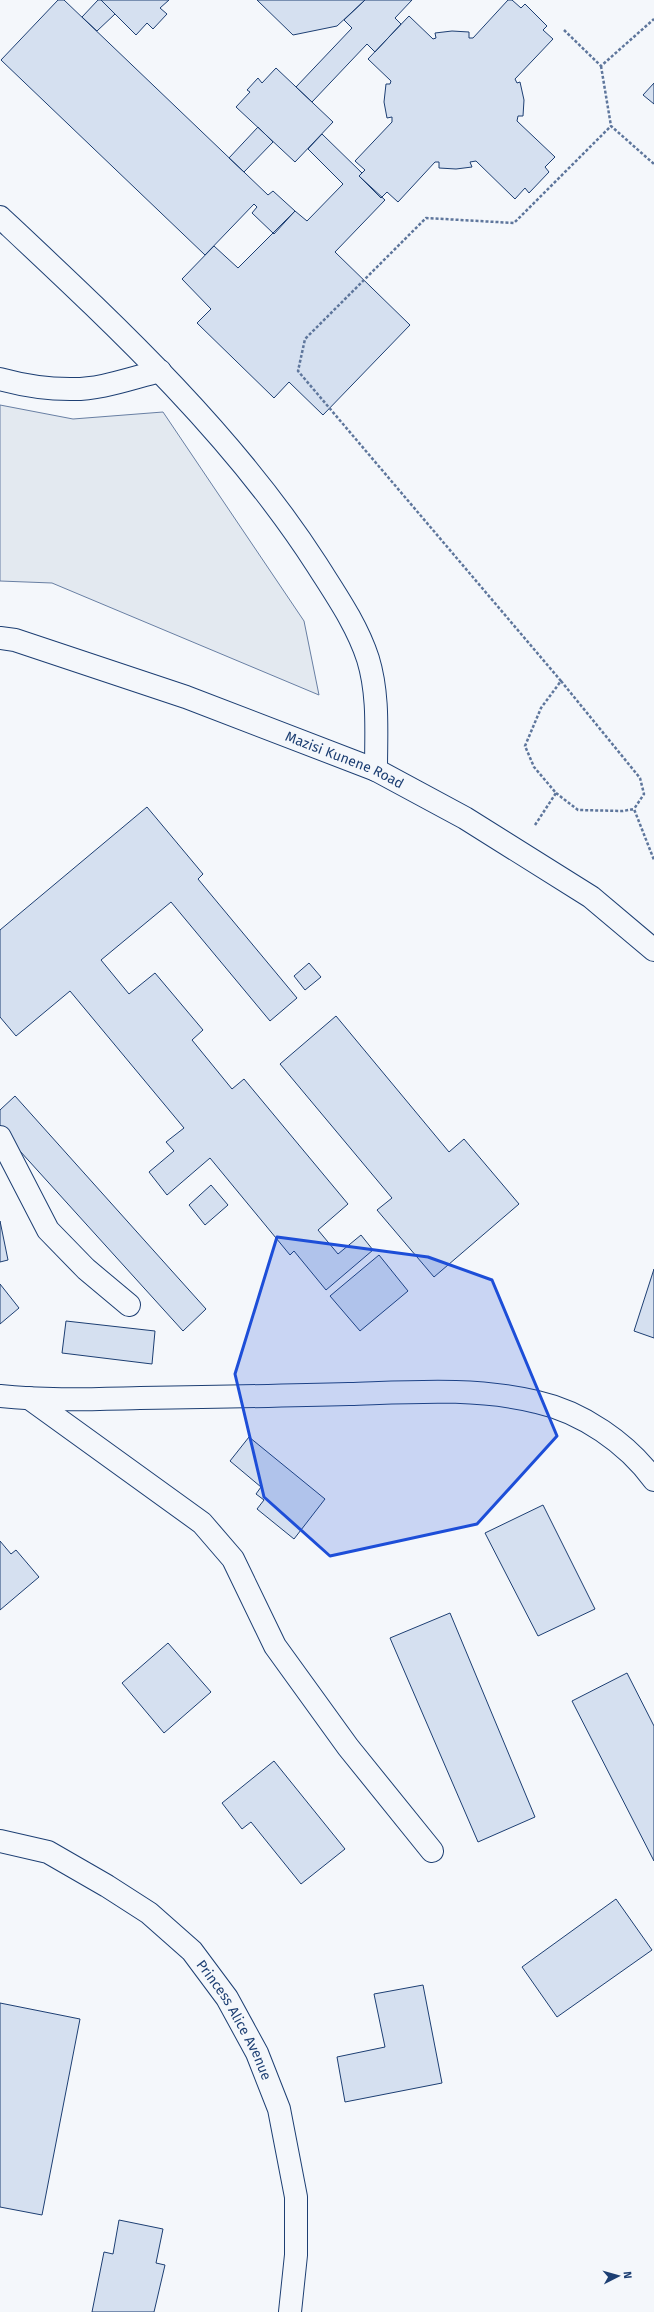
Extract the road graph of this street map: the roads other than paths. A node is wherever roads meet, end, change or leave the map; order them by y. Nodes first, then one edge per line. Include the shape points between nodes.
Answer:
1 (0, 217) edge
2 (160, 371) junction
3 (0, 379) edge
4 (0, 638) edge
5 (376, 770) junction
6 (654, 950) edge
7 (0, 1137) edge
8 (128, 1305) dead end
9 (0, 1396) edge
10 (29, 1398) junction
11 (654, 1480) edge
12 (0, 1841) edge
13 (432, 1852) dead end
14 (290, 2312) edge

1 - 2 street
2 - 3 street via 109,384 71,389 19,384
2 - 5 street via 232,452 291,525 349,616 368,660 377,705
4 - 5 street, Mazisi Kunene Road via 15,640 186,697
5 - 6 street, Mazisi Kunene Road via 465,818 591,897
7 - 8 street via 48,1230 86,1269
9 - 10 street
10 - 11 street via 490,1394 537,1402 573,1414 600,1430 642,1463
10 - 13 street via 202,1523 233,1559 274,1646 348,1747
12 - 14 street, Princess Alice Avenue via 48,1852 149,1913 192,1951 227,1998 257,2053 278,2109 296,2197 296,2255

